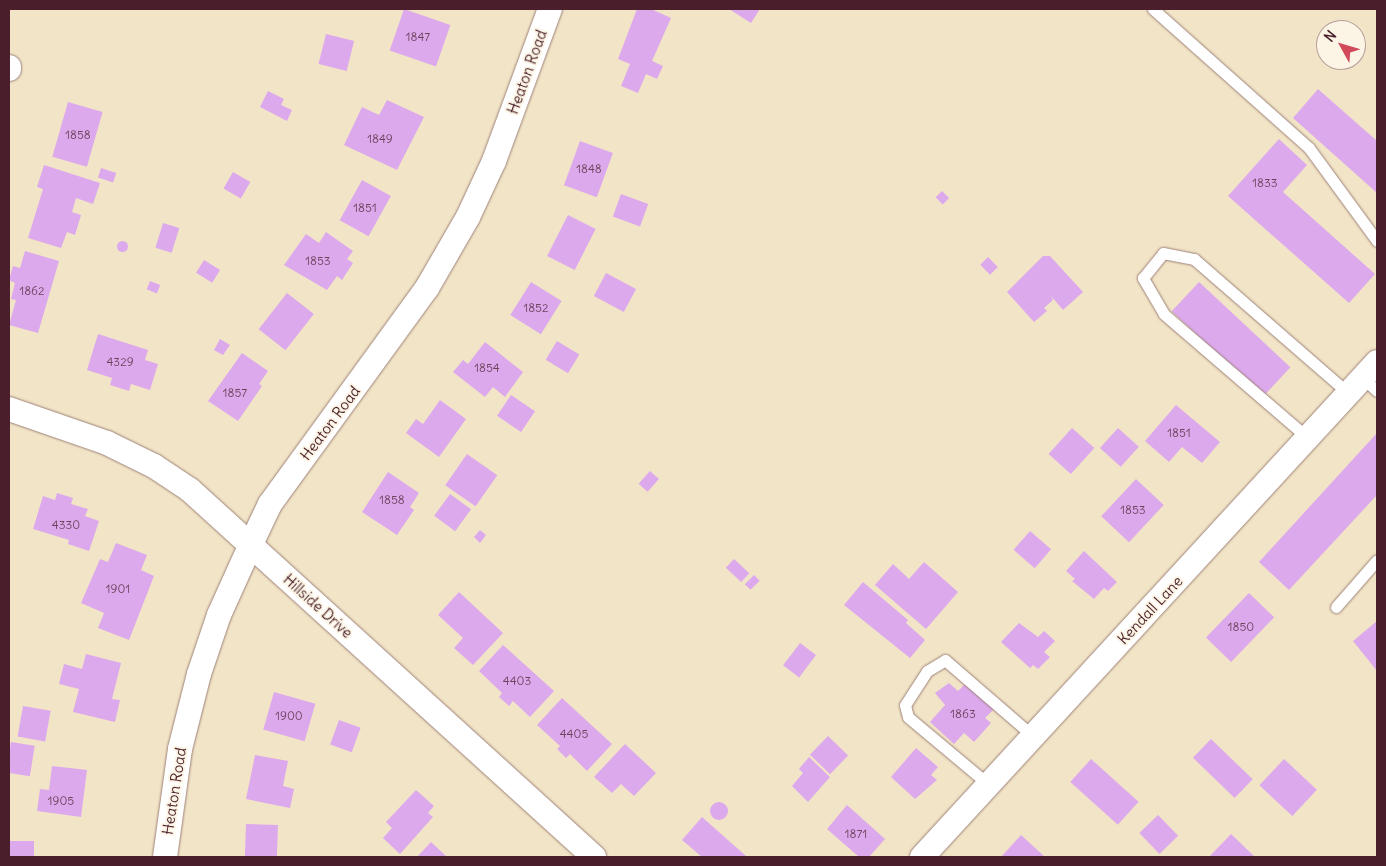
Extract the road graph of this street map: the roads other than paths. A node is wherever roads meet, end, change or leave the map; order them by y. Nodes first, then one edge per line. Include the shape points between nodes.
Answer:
1 (550, 9) edge
2 (1153, 9) edge
3 (1377, 241) edge
4 (1366, 381) edge
5 (9, 409) edge
6 (1308, 438) junction
7 (251, 544) junction
8 (1377, 560) edge
9 (1336, 607) dead end
10 (1033, 736) junction
11 (988, 784) junction
12 (165, 857) edge
13 (594, 857) edge
14 (922, 857) edge

1 - 7 street, Heaton Road via 494,161 468,217 427,288 270,504
2 - 3 lane via 1309,148
4 - 6 street, Kendall Lane
4 - 6 lane via 1194,259 1163,253 1143,278 1164,314
5 - 7 street, Hillside Drive via 107,443 154,466 190,490
6 - 10 street, Kendall Lane
7 - 12 street, Heaton Road via 219,615 199,674 180,749
7 - 13 street, Hillside Drive
8 - 9 lane
10 - 11 street, Kendall Lane
10 - 11 lane via 945,660 927,671 905,705 908,718
11 - 14 street, Kendall Lane

